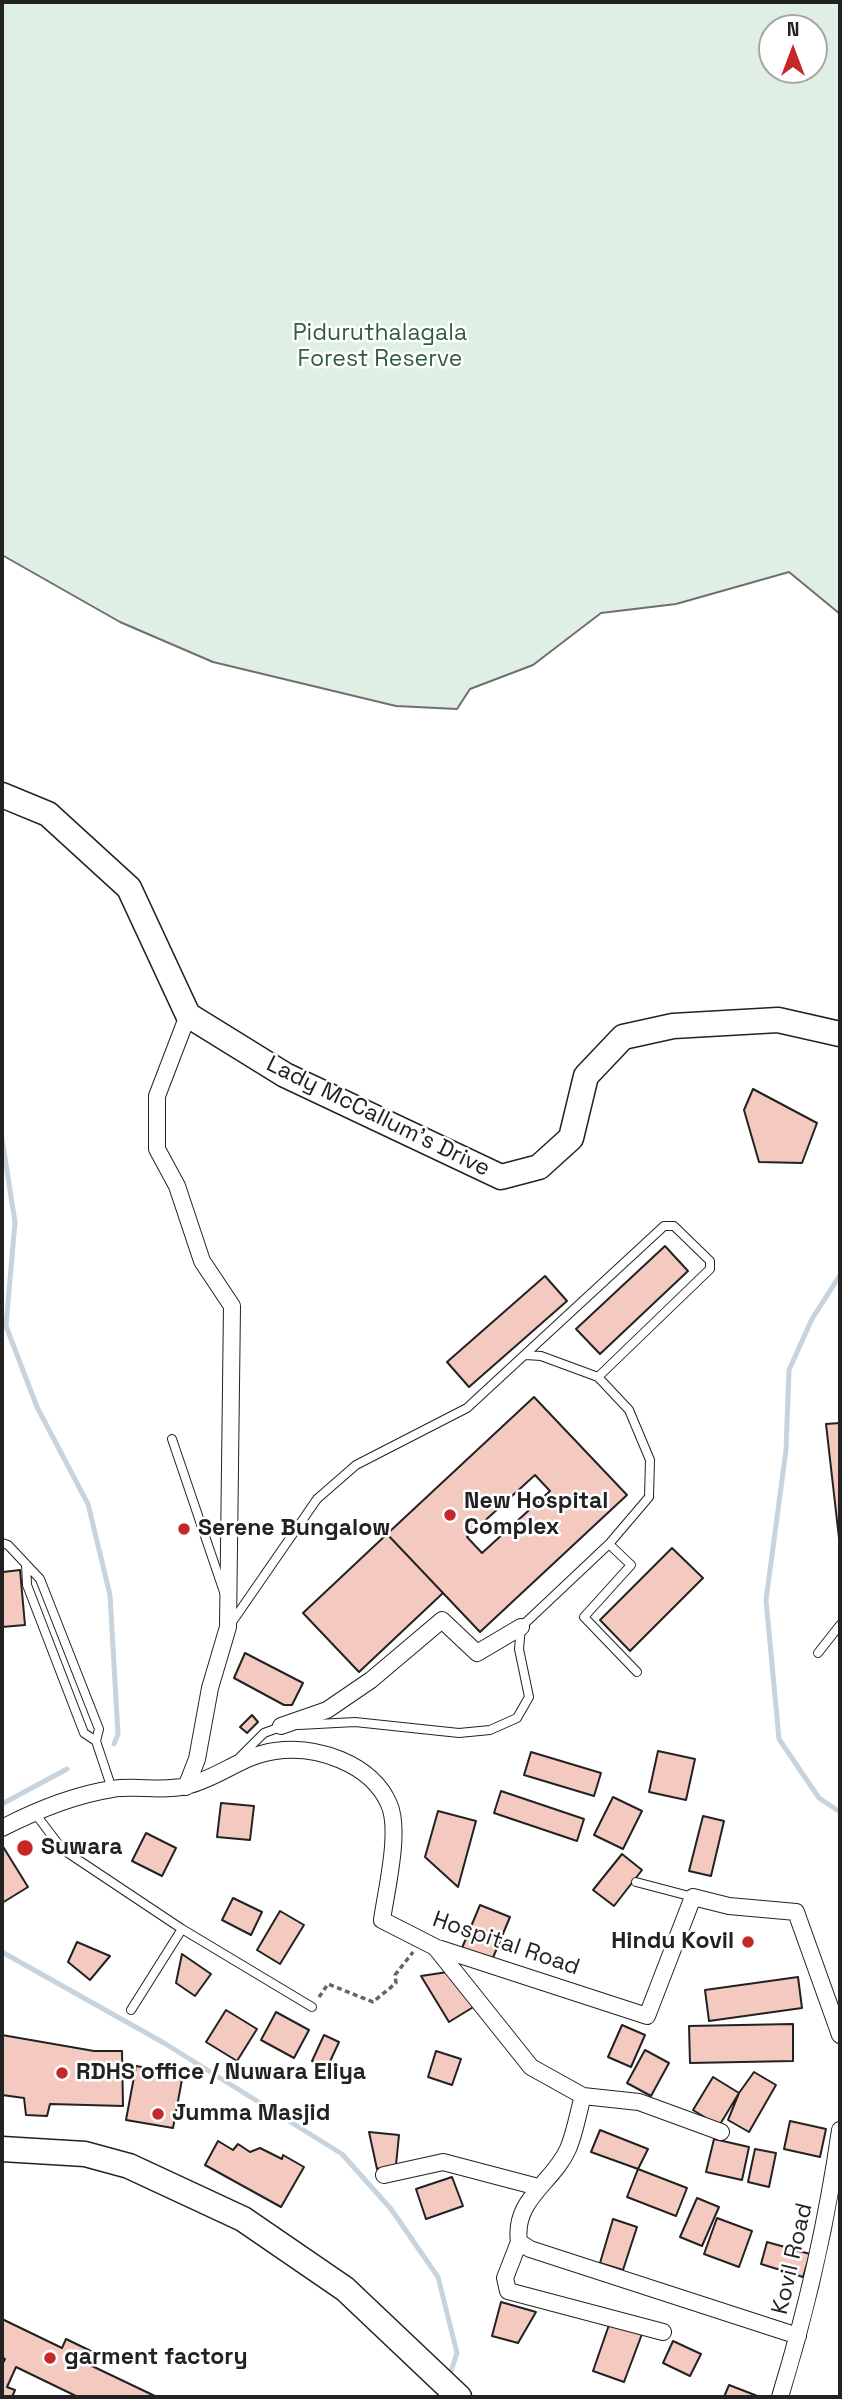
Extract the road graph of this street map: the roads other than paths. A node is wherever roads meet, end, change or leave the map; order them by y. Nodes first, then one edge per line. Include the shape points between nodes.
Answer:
1 (2, 795) edge
2 (188, 1015) junction
3 (840, 1034) edge
4 (526, 1355) junction
5 (598, 1377) junction
6 (172, 1439) dead end
7 (2, 1543) edge
8 (609, 1544) junction
9 (26, 1564) junction
10 (228, 1604) junction
11 (840, 1625) edge
12 (228, 1627) junction
13 (521, 1627) junction
14 (818, 1653) dead end
15 (637, 1672) dead end
16 (281, 1726) junction
17 (96, 1741) junction
18 (232, 1765) junction
19 (186, 1787) junction
20 (112, 1789) junction
21 (34, 1812) junction
22 (2, 1828) edge
23 (636, 1882) dead end
24 (693, 1897) junction
25 (182, 1929) junction
26 (429, 1944) junction
27 (312, 2007) road end
28 (131, 2010) dead end
29 (840, 2035) edge
30 (583, 2096) junction
31 (840, 2130) edge
32 (721, 2132) dead end
33 (2, 2149) edge
34 (384, 2175) dead end
35 (538, 2187) junction
36 (519, 2242) junction
37 (663, 2332) dead end
38 (799, 2336) junction
39 (459, 2397) edge
40 (780, 2397) edge

1 - 2 main road via 48,814 129,888
2 - 3 main road, Lady McCallum's Drive via 285,1075 501,1177 539,1167 571,1138 586,1076 623,1037 673,1026 778,1020
2 - 10 street via 157,1096 157,1149 177,1186 202,1261 232,1306
4 - 5 lane
4 - 5 lane via 664,1226 674,1226 710,1261 710,1269
4 - 12 lane via 467,1408 356,1465 317,1499
5 - 8 lane via 629,1410 650,1461 649,1497
6 - 10 lane
7 - 9 lane
8 - 13 lane
8 - 15 lane via 631,1566 584,1617
9 - 17 lane via 27,1585 65,1684 85,1733
9 - 17 lane via 40,1579 99,1729
10 - 12 street
11 - 14 lane
12 - 19 street via 210,1688 197,1759
13 - 16 street via 477,1653 442,1620 371,1681 327,1710
13 - 16 lane via 519,1649 529,1697 517,1718 490,1730 459,1732 355,1722
16 - 18 lane via 264,1733
17 - 20 lane
18 - 19 street, Hospital Road
18 - 26 street, Hospital Road via 274,1751 312,1750 343,1760 371,1780 389,1804 393,1829 382,1920
19 - 20 street, Hospital Road
20 - 21 street, Hospital Road
21 - 22 street, Hospital Road
21 - 25 lane via 62,1849
23 - 24 lane
24 - 26 street, Hospital Road via 647,2016
24 - 29 street via 729,1906 796,1912
25 - 27 lane
25 - 28 lane
26 - 30 street via 531,2067
30 - 32 street via 639,2102
30 - 35 street via 567,2150
31 - 38 street, Kovil Road via 829,2206
33 - 39 main road via 85,2154 130,2166 243,2219 345,2289
34 - 35 street via 443,2162
35 - 36 street via 523,2207 517,2228
36 - 37 street via 505,2278 508,2291
36 - 38 street
38 - 40 street, Kovil Road

